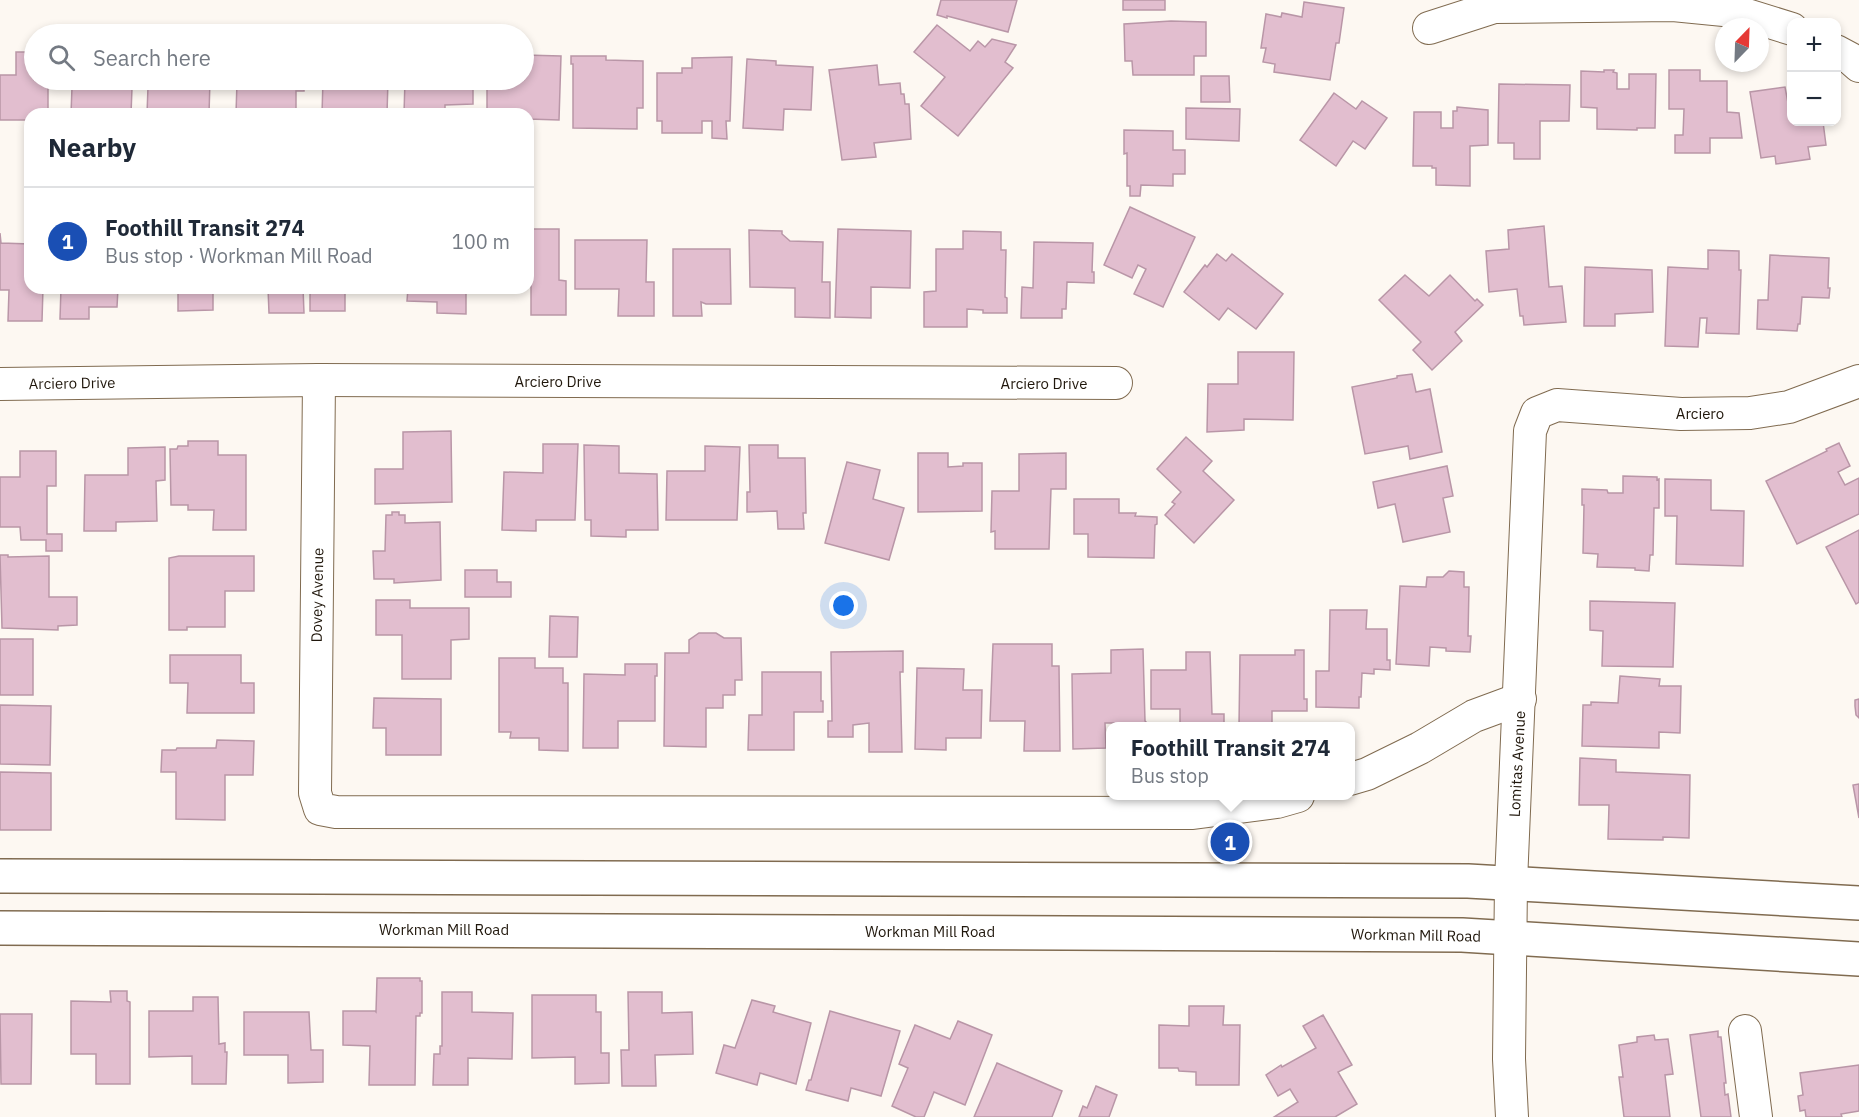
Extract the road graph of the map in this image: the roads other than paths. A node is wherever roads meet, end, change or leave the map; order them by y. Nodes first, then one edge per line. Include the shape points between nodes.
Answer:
1 (1429, 28) dead end
2 (1787, 28) edge
3 (1841, 53) edge
4 (1859, 66) edge
5 (319, 380) junction
6 (1859, 381) edge
7 (1116, 383) dead end
8 (0, 384) edge
9 (1537, 413) joint
10 (1520, 699) junction
11 (1355, 778) edge
12 (1283, 800) edge
13 (0, 876) edge
14 (1511, 882) junction
15 (1859, 903) edge
16 (0, 928) edge
17 (1510, 937) junction
18 (1859, 959) edge
19 (1745, 1031) dead end
20 (1512, 1117) edge
21 (1756, 1117) edge

1 - 2 street via 1494,7 1673,6 1734,11
3 - 4 street
5 - 7 street, Arciero Drive
5 - 8 street, Arciero Drive
5 - 12 street, Dovey Avenue via 315,793 320,809 1193,813
6 - 9 street, Arciero via 1789,407 1750,413 1681,414 1557,405
9 - 10 street, Lomitas Avenue via 1530,431
10 - 11 street via 1474,716 1420,748
10 - 14 street, Lomitas Avenue
13 - 14 main road
14 - 15 main road
14 - 17 street, Lomitas Avenue
16 - 17 main road, Workman Mill Road
17 - 18 main road, Workman Mill Road
17 - 20 street, Lomitas Avenue
19 - 21 street

